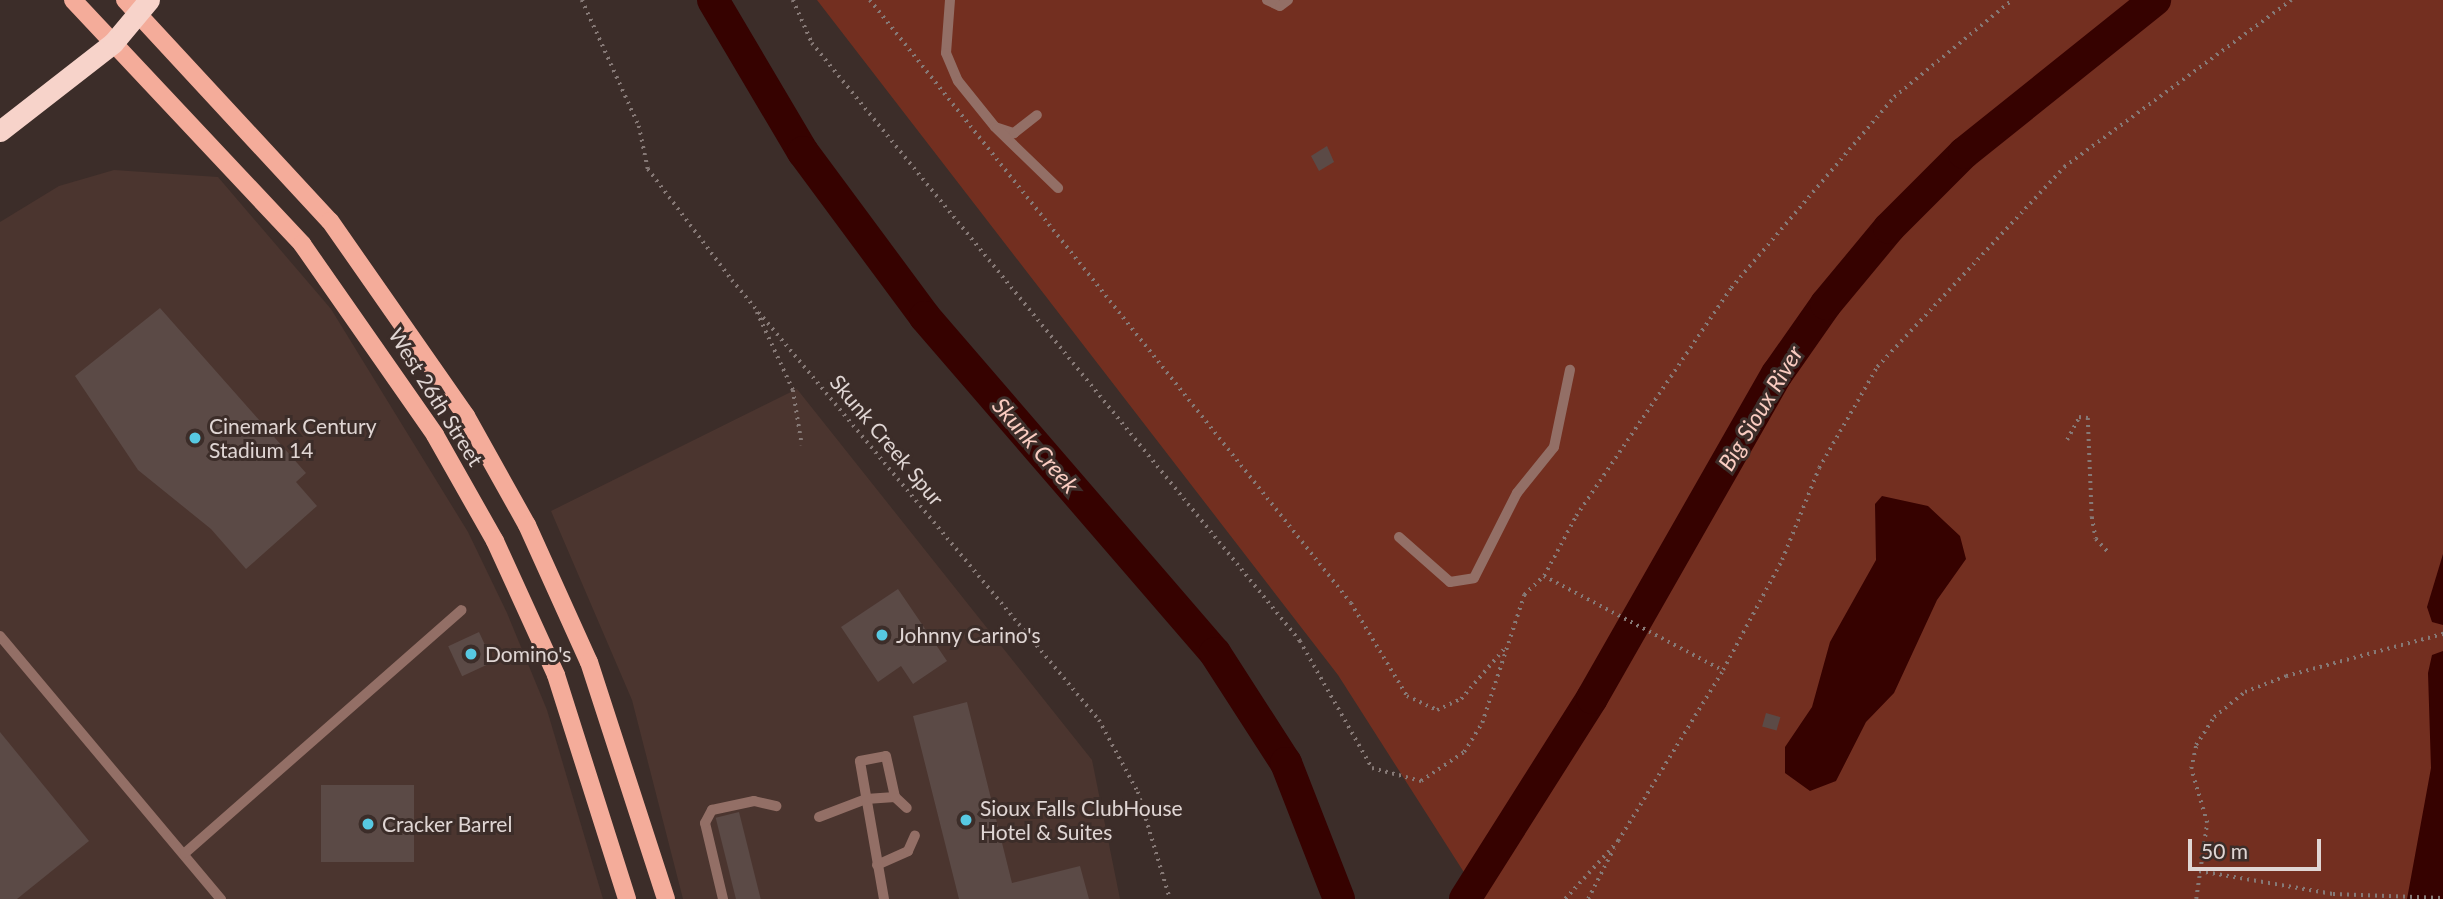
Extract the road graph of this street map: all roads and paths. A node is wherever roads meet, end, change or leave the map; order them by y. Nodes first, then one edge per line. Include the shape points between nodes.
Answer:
1 (72, 0) edge
2 (582, 0) edge
3 (793, 0) edge
4 (870, 0) edge
5 (950, 0) edge
6 (1267, 0) edge
7 (1288, 0) edge
8 (2012, 0) edge
9 (2291, 0) edge
10 (137, 5) edge
11 (113, 43) junction
12 (1037, 116) dead end
13 (995, 127) junction
14 (0, 131) edge
15 (1058, 188) dead end
16 (754, 307) junction
17 (1570, 370) dead end
18 (2067, 440) dead end
19 (802, 445) dead end
20 (1399, 537) dead end
21 (2108, 552) dead end
22 (1544, 576) junction
23 (462, 610) dead end
24 (2443, 634) edge
25 (0, 636) edge
26 (1507, 644) junction
27 (1723, 670) junction
28 (895, 797) junction
29 (866, 799) junction
30 (776, 806) dead end
31 (907, 808) dead end
32 (819, 817) dead end
33 (915, 835) dead end
34 (1618, 841) junction
35 (185, 853) junction
36 (877, 865) junction
37 (2199, 871) junction
38 (2443, 898) edge
39 (221, 899) edge
40 (627, 899) edge
41 (666, 899) edge
42 (723, 899) edge
43 (884, 899) edge
44 (1170, 899) edge
45 (1565, 899) edge
46 (1588, 899) edge
47 (2196, 899) edge

1 - 11 main road, West 26th Street
2 - 16 path, Skunk Creek Spur via 639,125 648,169
3 - 26 path via 812,43 1300,641 1372,768 1421,781 1448,768 1482,723
4 - 26 path via 1351,603 1407,696 1437,710 1461,699
5 - 13 lane via 946,53 958,81
6 - 7 lane via 1280,6
8 - 22 path via 1894,97 1731,288 1576,516
9 - 27 path via 2064,167 1877,367 1819,468 1782,560
10 - 11 highway
10 - 41 main road, West 26th Street via 330,220 466,416 527,525 589,662
11 - 14 highway
11 - 40 main road, West 26th Street via 302,244 435,435 495,541 556,675
12 - 13 lane via 1014,133
13 - 15 lane
16 - 19 path via 793,390
16 - 44 path, Skunk Creek Spur via 1099,720 1138,792
17 - 20 lane via 1555,447 1517,493 1474,578 1450,582
18 - 21 path via 2079,417 2088,418 2092,517 2096,539
22 - 26 path via 1524,595
22 - 27 path
23 - 35 lane
24 - 37 path via 2286,677 2245,692 2214,717 2196,745 2191,769 2207,823
25 - 35 lane
27 - 34 path
28 - 29 lane
28 - 29 lane via 886,756 860,761
28 - 31 lane
29 - 32 lane
29 - 36 lane
30 - 42 lane via 754,801 712,810 705,822
33 - 36 lane via 908,851
34 - 45 path
34 - 46 path
35 - 39 lane
36 - 43 lane
37 - 38 path via 2333,894
37 - 47 path

